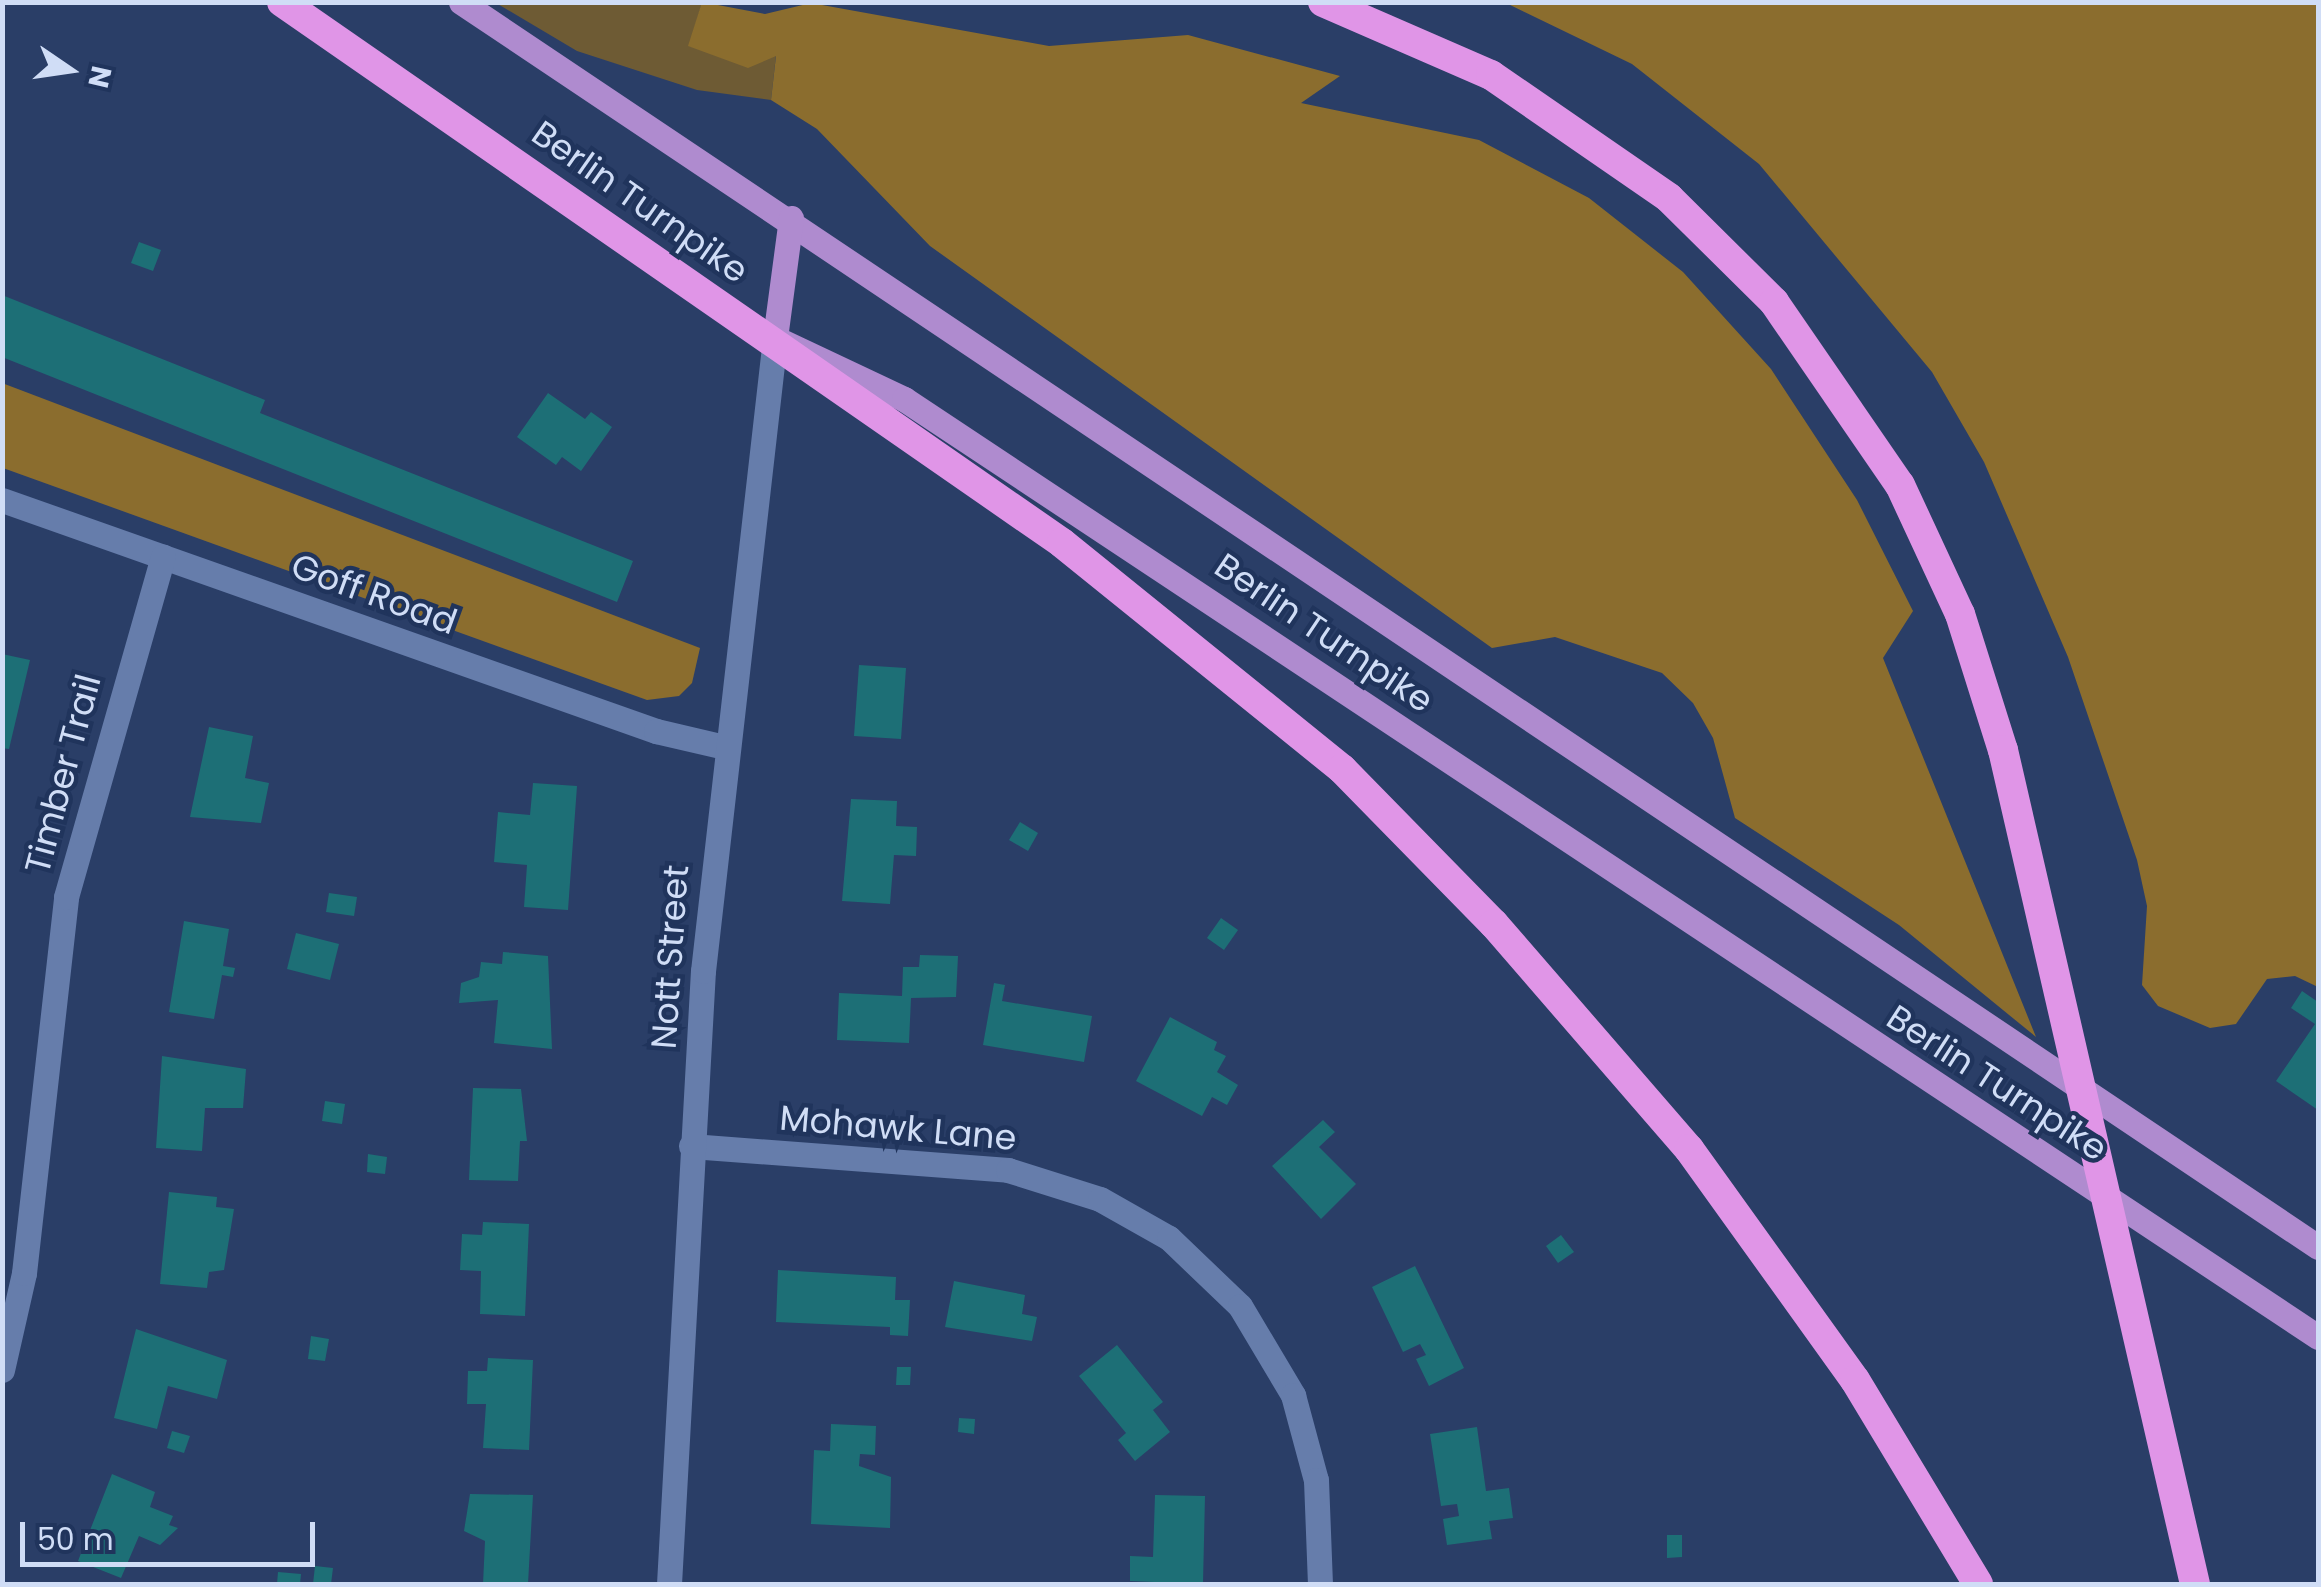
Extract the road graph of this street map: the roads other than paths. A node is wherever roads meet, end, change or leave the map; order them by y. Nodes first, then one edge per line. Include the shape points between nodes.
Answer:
1 (282, 2) edge
2 (461, 2) edge
3 (1322, 2) edge
4 (791, 218) junction
5 (775, 338) junction
6 (2, 500) edge
7 (163, 556) junction
8 (725, 747) junction
9 (691, 1146) junction
10 (2318, 1247) edge
11 (2318, 1336) edge
12 (2, 1370) edge
13 (669, 1584) edge
14 (1320, 1584) edge
15 (1978, 1584) edge
16 (2195, 1584) edge

1 - 5 highway, Berlin Turnpike
2 - 4 main road, Berlin Turnpike
3 - 16 highway via 1491,74 1603,147 1725,249 1820,359 1900,484 1960,614 2003,750
4 - 5 main road
4 - 10 main road, Berlin Turnpike
5 - 8 street, Nott Street
5 - 11 main road, Berlin Turnpike via 904,399
5 - 15 highway via 1184,635 1342,769 1433,860 1632,1080 1732,1206 1855,1380
6 - 7 street, Goff Road
7 - 8 street, Goff Road via 656,731
7 - 12 street, Timber Trail via 66,897 24,1273
8 - 9 street, Nott Street
9 - 13 street, Nott Street
9 - 14 street, Mohawk Lane via 1008,1170 1069,1186 1169,1238 1240,1306 1292,1396 1316,1480

